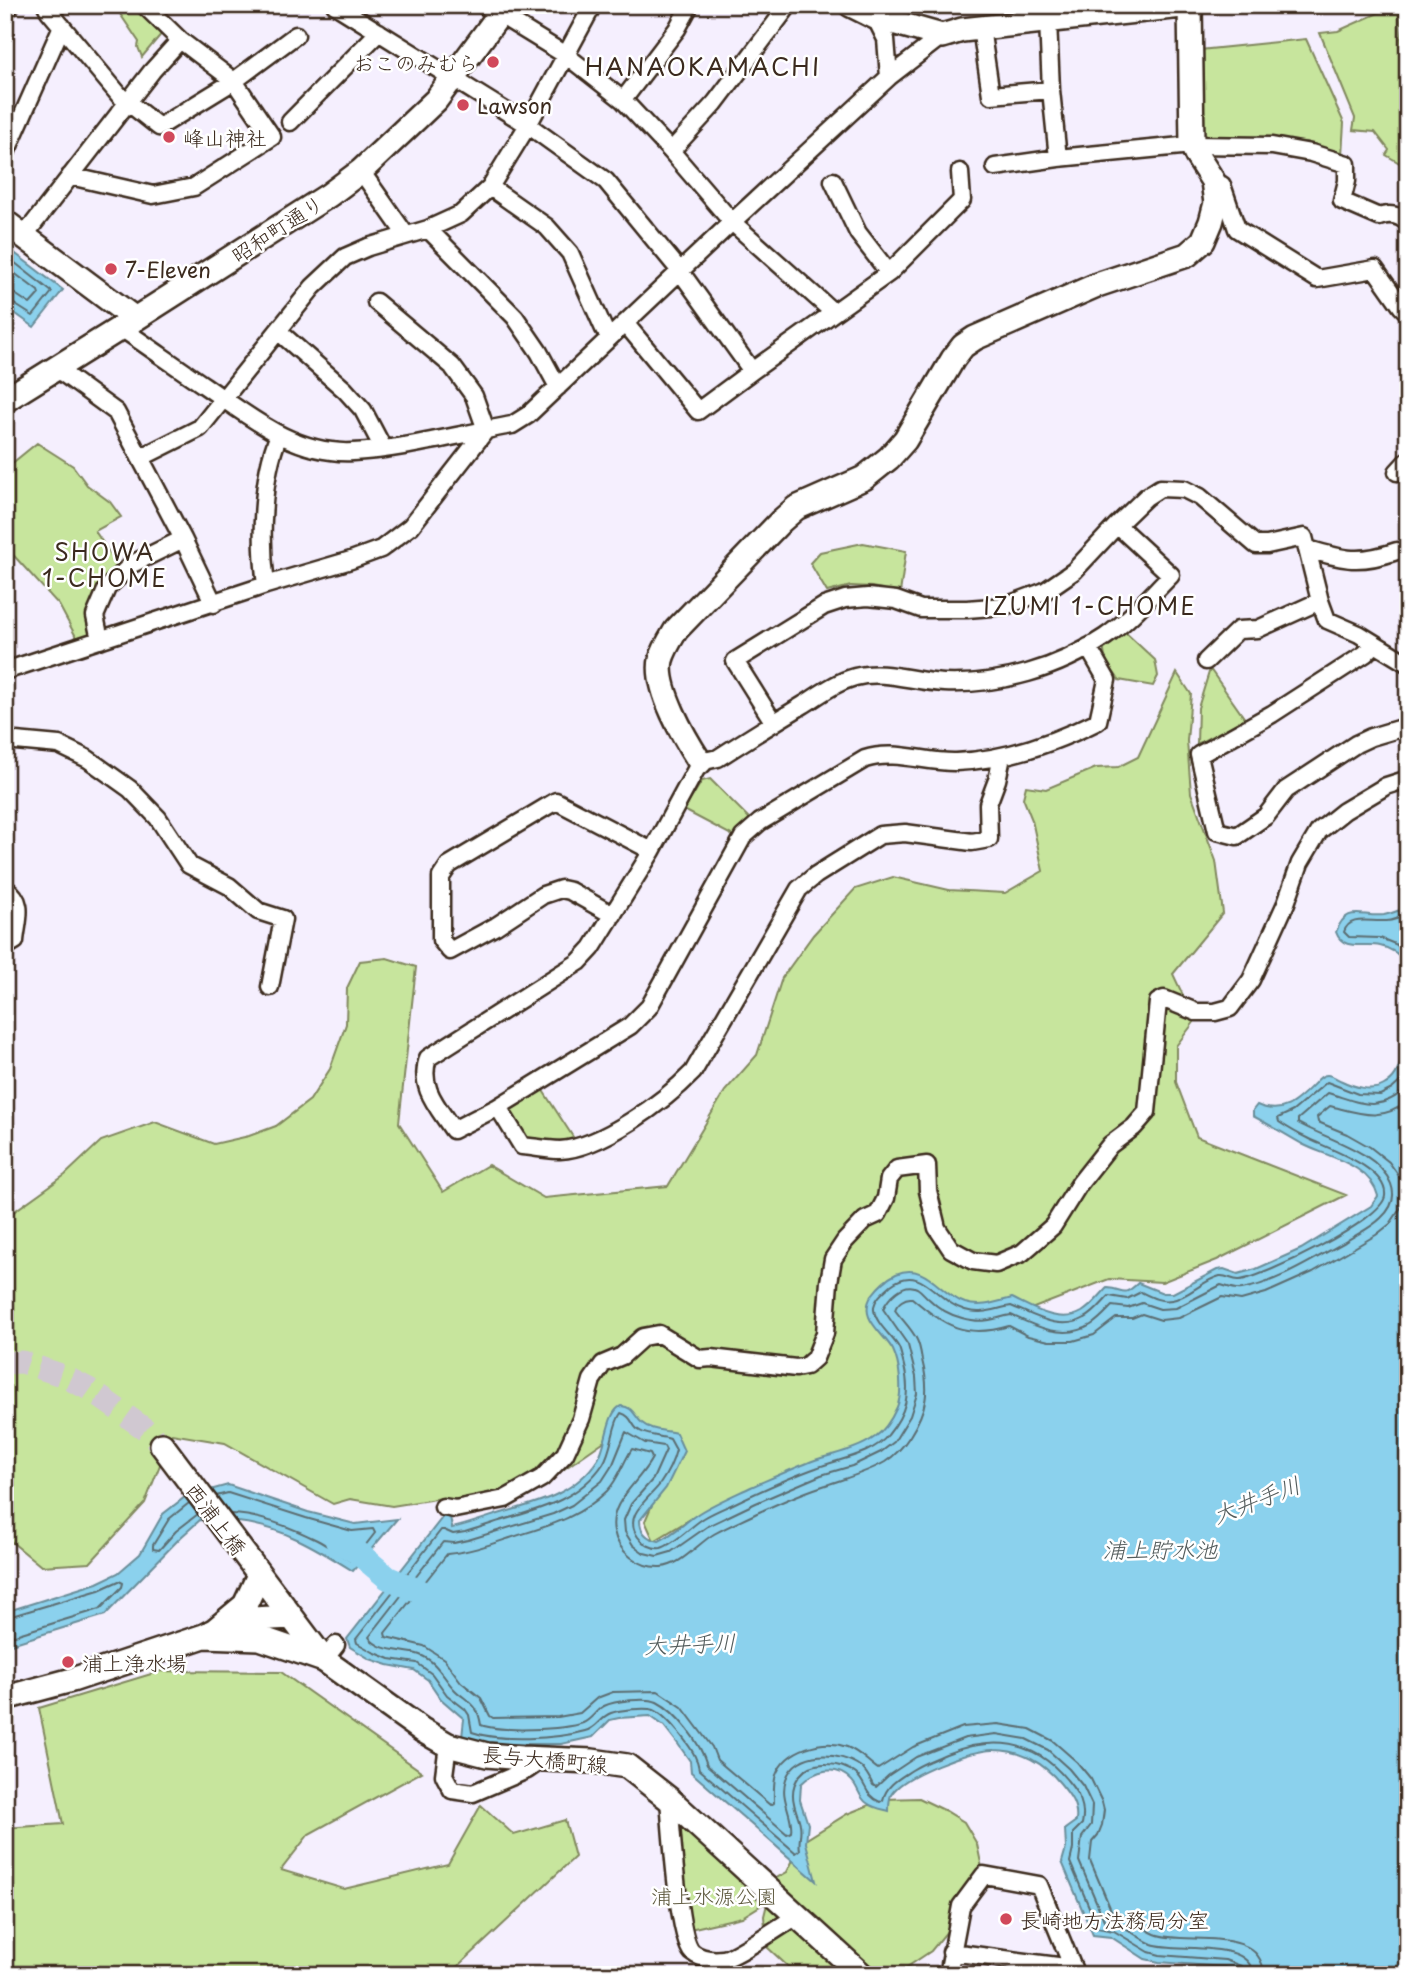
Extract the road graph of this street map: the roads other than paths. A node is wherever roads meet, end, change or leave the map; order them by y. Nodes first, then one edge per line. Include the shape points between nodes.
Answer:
1 (11, 5) edge
2 (46, 5) edge
3 (144, 5) edge
4 (335, 5) edge
5 (593, 5) edge
6 (690, 5) edge
7 (789, 5) edge
8 (851, 5) edge
9 (1190, 5) edge
10 (496, 9) edge
11 (5, 12) edge
12 (875, 17) junction
13 (1048, 20) junction
14 (62, 26) junction
15 (981, 28) junction
16 (379, 32) junction
17 (296, 35) dead end
18 (943, 37) junction
19 (180, 40) junction
20 (567, 56) junction
21 (889, 77) junction
22 (452, 78) junction
23 (234, 81) junction
24 (1051, 90) junction
25 (623, 100) junction
26 (128, 103) junction
27 (290, 122) dead end
28 (528, 125) junction
29 (1192, 145) junction
30 (671, 151) junction
31 (5, 155) edge
32 (1058, 158) junction
33 (995, 167) dead end
34 (361, 171) junction
35 (960, 172) dead end
36 (70, 176) junction
37 (833, 181) dead end
38 (1222, 185) dead end
39 (490, 187) junction
40 (5, 222) edge
41 (732, 222) junction
42 (1408, 223) edge
43 (428, 229) junction
44 (406, 235) junction
45 (24, 236) junction
46 (680, 271) junction
47 (889, 273) junction
48 (376, 302) dead end
49 (833, 312) junction
50 (1408, 313) edge
51 (625, 323) junction
52 (128, 324) junction
53 (278, 331) junction
54 (610, 337) junction
55 (57, 369) junction
56 (752, 371) junction
57 (558, 387) junction
58 (5, 400) edge
59 (224, 400) junction
60 (486, 430) junction
61 (279, 435) junction
62 (383, 448) junction
63 (140, 458) junction
64 (1116, 525) junction
65 (183, 540) junction
66 (1308, 549) junction
67 (1397, 551) dead end
68 (266, 585) junction
69 (1320, 600) junction
70 (214, 604) junction
71 (100, 640) junction
72 (1376, 644) junction
73 (1088, 647) junction
74 (1206, 661) dead end
75 (1408, 664) edge
76 (5, 671) edge
77 (774, 723) junction
78 (1408, 726) edge
79 (5, 740) edge
80 (1002, 757) junction
81 (700, 762) junction
82 (1408, 779) edge
83 (652, 851) junction
84 (5, 888) edge
85 (612, 915) junction
86 (5, 947) edge
87 (270, 987) dead end
88 (498, 1107) junction
89 (168, 1453) tunnel mouth
90 (443, 1507) dead end
91 (259, 1575) junction
92 (291, 1617) junction
93 (210, 1633) junction
94 (330, 1652) junction
95 (5, 1698) edge
96 (448, 1745) junction
97 (543, 1759) junction
98 (669, 1798) junction
99 (797, 1916) junction
100 (951, 1952) junction
101 (1074, 1971) edge
102 (862, 1975) edge
103 (948, 1975) edge

1 - 11 street
2 - 14 street
3 - 19 street
4 - 16 street
5 - 20 street
6 - 25 street
7 - 30 street via 715,103
8 - 12 street
9 - 13 street
9 - 29 street
10 - 20 street
10 - 22 street, 昭和町通り
12 - 18 street
12 - 21 street via 886,39
13 - 15 street
13 - 24 street
14 - 26 street
14 - 31 street
15 - 18 street
15 - 24 street via 991,95
16 - 22 street
16 - 27 street
17 - 23 street
18 - 21 street
19 - 23 street
19 - 26 street
20 - 25 street
20 - 28 street
21 - 41 street
22 - 28 street
22 - 34 street, 昭和町通り via 436,100
23 - 26 street via 159,127
23 - 36 street via 272,137 194,187 153,195
24 - 32 street
25 - 30 street
26 - 36 street
28 - 39 street
28 - 46 street via 606,181
29 - 32 street
29 - 42 street via 1272,146 1347,164 1342,201 1379,217 1402,217
29 - 81 street via 1215,192 1216,203 1203,241 1187,255 1097,285 963,346 889,458 864,478 796,508 676,630 660,663 662,689
30 - 41 street
32 - 33 street
34 - 44 street
34 - 52 street, 昭和町通り
35 - 47 street via 962,200
36 - 45 street
37 - 47 street via 858,233
38 - 50 street via 1237,229 1317,279 1374,270
39 - 43 street via 461,214
39 - 54 street via 547,227 570,253
40 - 45 street
41 - 46 street
41 - 49 street
43 - 44 street
43 - 57 street via 514,317
44 - 53 street via 345,257 313,287
45 - 52 street
46 - 51 street
46 - 56 street
47 - 49 street
48 - 60 street via 452,366 474,396
49 - 56 street
51 - 54 street
51 - 56 street via 698,411
52 - 55 street, 昭和町通り
52 - 59 street
53 - 59 street
53 - 62 street via 363,410
54 - 57 street
55 - 58 street, 昭和町通り
55 - 63 street via 116,412
57 - 60 street via 512,425
59 - 61 street
59 - 63 street via 200,428
60 - 62 street
60 - 68 street via 411,526 382,549
61 - 62 street via 315,449 351,452
61 - 68 street via 265,493
63 - 65 street
64 - 66 street via 1160,488 1184,489 1200,497 1256,545 1304,537
64 - 73 street via 1171,575 1132,615
64 - 77 street via 1074,571 1045,591 1004,606 921,608 868,597 824,606 735,661
65 - 70 street
65 - 71 street via 132,564 107,588 95,616
66 - 67 street via 1340,559 1373,559
66 - 69 street
68 - 70 street
69 - 72 street via 1326,620
69 - 74 street via 1258,629 1238,630
70 - 71 street
71 - 76 street
72 - 75 street
72 - 78 street via 1272,714 1199,755 1217,831 1237,836 1266,816 1286,790 1356,744
73 - 77 street via 1044,668 976,683 876,674 853,677
73 - 80 street via 1107,680 1098,722
77 - 81 street via 718,758
79 - 87 street via 59,744 88,759 130,789 158,818 189,865 229,886 258,911 283,919
80 - 88 street via 956,762 878,755 760,822 743,837 649,1007 629,1026
80 - 88 street via 988,804 989,839 972,842 905,833 880,835 799,889 693,1072 677,1089 625,1125 583,1146 559,1150 522,1146
81 - 83 street
82 - 90 street via 1386,786 1319,831 1300,863 1251,980 1230,1008 1196,1012 1164,999 1158,1002 1147,1112 1110,1145 1053,1226 1022,1254 996,1264 973,1261 951,1249 937,1228 927,1165 897,1169 878,1214 865,1220 833,1259 825,1333 806,1366 700,1359 659,1334 643,1337 622,1356 603,1364 592,1380 582,1419 565,1454 542,1478 505,1499 455,1509
83 - 85 street
83 - 85 street via 556,801 449,864 441,877 441,940 450,951 543,895 561,889
84 - 86 street via 19,902 15,941
85 - 88 street via 579,962 428,1058 426,1088 453,1130
89 - 91 street, 西浦上橋
91 - 92 street, 長与大橋町線
91 - 93 street via 244,1605
92 - 93 street via 253,1619
92 - 94 street, 長与大橋町線
93 - 94 street
93 - 95 street
94 - 96 street, 長与大橋町線 via 390,1708
96 - 97 street, 長与大橋町線 via 487,1755
96 - 97 street via 444,1775 452,1790 473,1793
97 - 98 street, 長与大橋町線 via 627,1766
98 - 99 street, 長与大橋町線
98 - 99 street via 681,1910 691,1951 702,1958 725,1959
99 - 102 street, 長与大橋町線
100 - 101 street
100 - 101 street via 961,1906 984,1875 1039,1885
100 - 103 street

